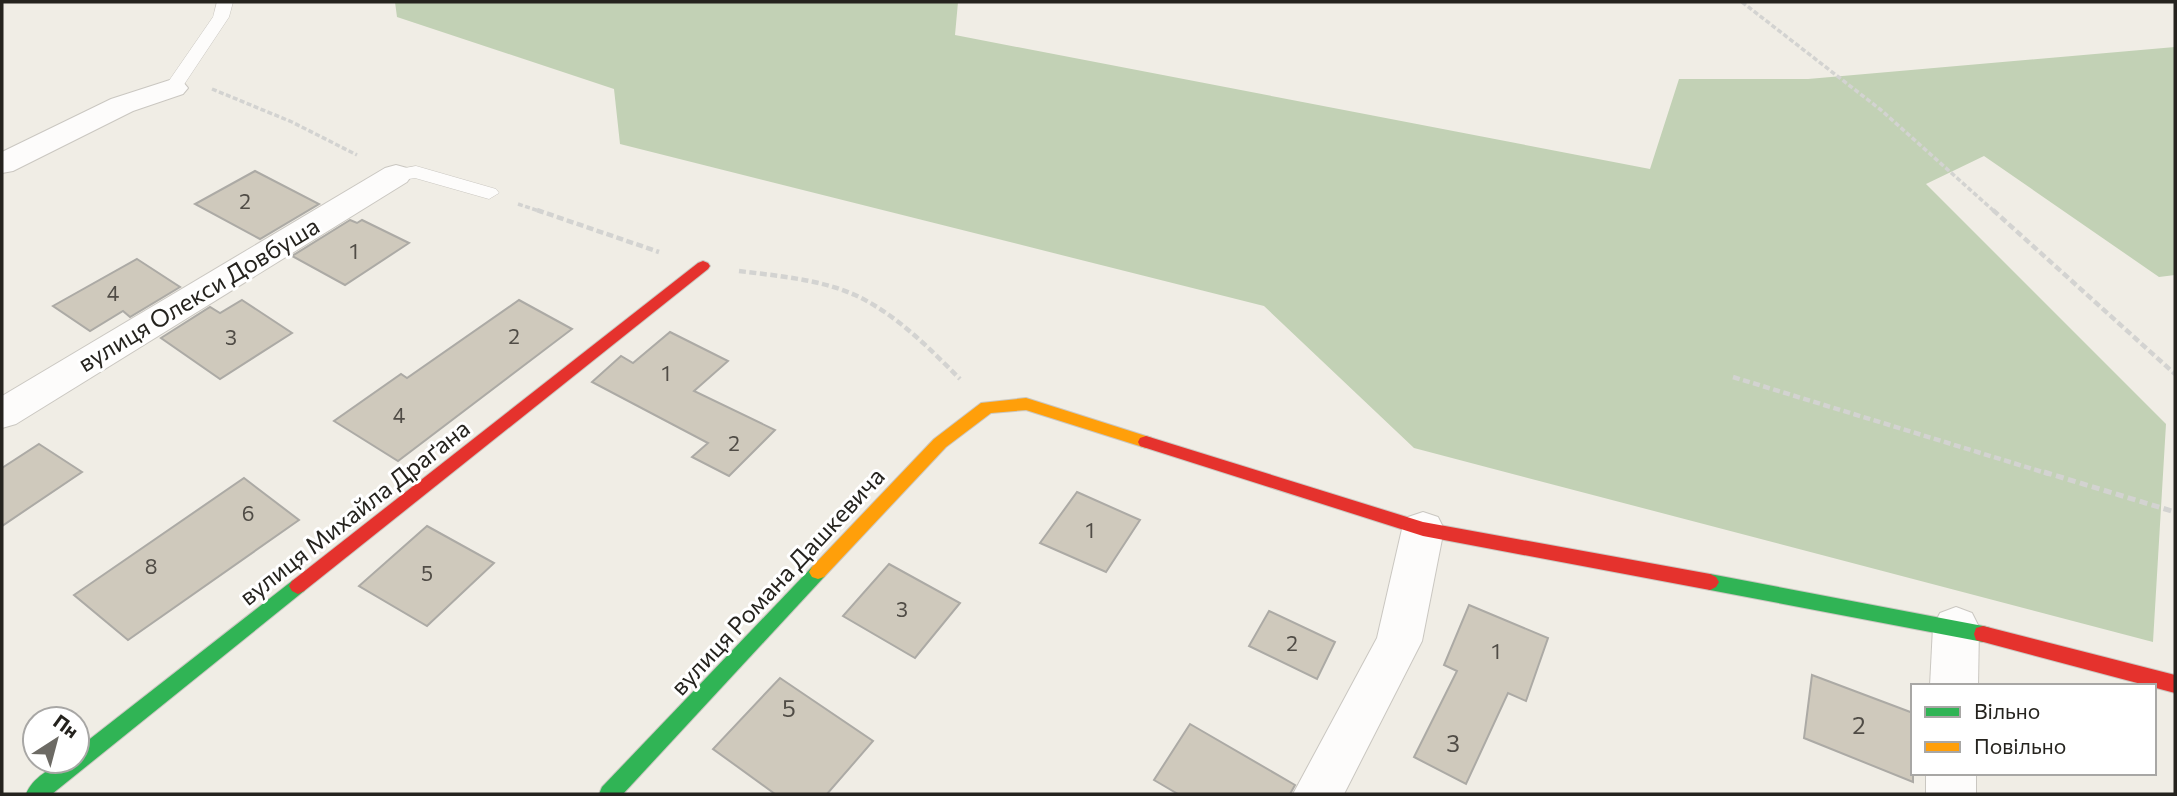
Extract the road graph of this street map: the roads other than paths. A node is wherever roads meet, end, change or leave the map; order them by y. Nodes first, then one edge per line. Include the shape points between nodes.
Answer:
1 (225, 2) edge
2 (173, 88) joint
3 (2, 164) edge
4 (396, 175) joint
5 (489, 193) road end
6 (703, 267) road end
7 (2, 414) edge
8 (1423, 529) junction
9 (1956, 627) junction
10 (1954, 684) edge
11 (2175, 684) edge
12 (1951, 775) edge
13 (36, 794) edge
14 (608, 794) edge
15 (1318, 794) edge
16 (1951, 794) edge

1 - 2 lane
2 - 3 street via 122,105
4 - 5 lane via 416,173
4 - 7 street, вулиця Олекси Довбуша
6 - 13 street, вулиця Михайла Драґана
8 - 9 street
8 - 14 street, вулиця Романа Дашкевича via 1026,404 987,407 940,443
8 - 15 street via 1399,641
9 - 10 street
9 - 11 street
12 - 16 street

